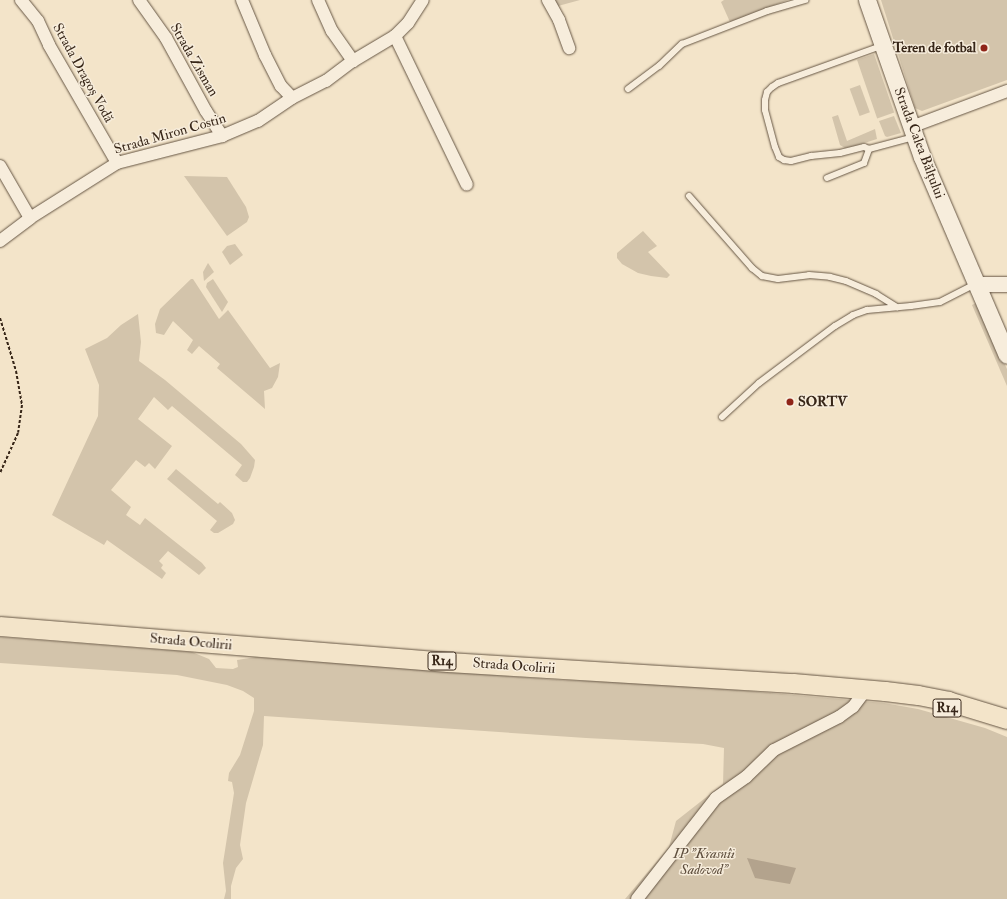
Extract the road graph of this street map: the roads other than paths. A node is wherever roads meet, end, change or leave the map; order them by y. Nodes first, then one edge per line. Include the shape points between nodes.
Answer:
1 (21, 0) edge
2 (139, 0) edge
3 (242, 0) edge
4 (318, 0) edge
5 (423, 0) edge
6 (548, 0) edge
7 (805, 0) edge
8 (867, 0) edge
9 (395, 36) junction
10 (883, 45) junction
11 (569, 48) dead end
12 (352, 61) junction
13 (628, 89) dead end
14 (1007, 91) edge
15 (292, 98) junction
16 (913, 132) junction
17 (222, 136) junction
18 (870, 149) junction
19 (117, 163) junction
20 (0, 166) edge
21 (826, 178) dead end
22 (467, 185) dead end
23 (689, 196) dead end
24 (30, 218) junction
25 (0, 241) edge
26 (975, 284) junction
27 (1007, 284) edge
28 (897, 307) junction
29 (1007, 356) edge
30 (722, 417) dead end
31 (0, 626) edge
32 (876, 690) junction
33 (1007, 719) edge
34 (1007, 729) edge
35 (637, 899) edge

1 - 19 street, Strada Dragoș Vodă via 38,21 49,45
2 - 17 street, Strada Zisman via 166,38
3 - 15 street via 265,56 281,86
4 - 12 street via 332,31
5 - 9 street, Strada Miron Costin via 408,23
6 - 11 street via 560,20
7 - 13 lane via 767,11 682,44 659,66
8 - 10 main road, Strada Calea Bălțului
9 - 12 street, Strada Miron Costin
9 - 22 street
10 - 16 main road, Strada Calea Bălțului
10 - 18 lane via 778,82 767,92 764,100 775,147 779,157 784,160 791,161 864,147
12 - 15 street, Strada Miron Costin via 326,81
14 - 16 street
15 - 17 street, Strada Miron Costin via 258,121
16 - 18 lane
16 - 26 main road, Strada Calea Bălțului
17 - 19 street, Strada Miron Costin
18 - 21 lane via 864,163
19 - 24 street, Strada Miron Costin
20 - 24 street
23 - 28 lane via 762,276 778,279 809,275 830,277 876,294
24 - 25 street, Strada Miron Costin
26 - 27 street
26 - 28 lane via 940,302
26 - 29 main road, Strada Calea Bălțului
28 - 30 lane via 867,310 835,326 759,383
31 - 32 main road, Strada Ocolirii / R14 via 448,662
32 - 33 main road, R14 via 918,694
32 - 34 main road, R14 via 956,710
32 - 35 street via 839,717 774,750 746,778 716,798

